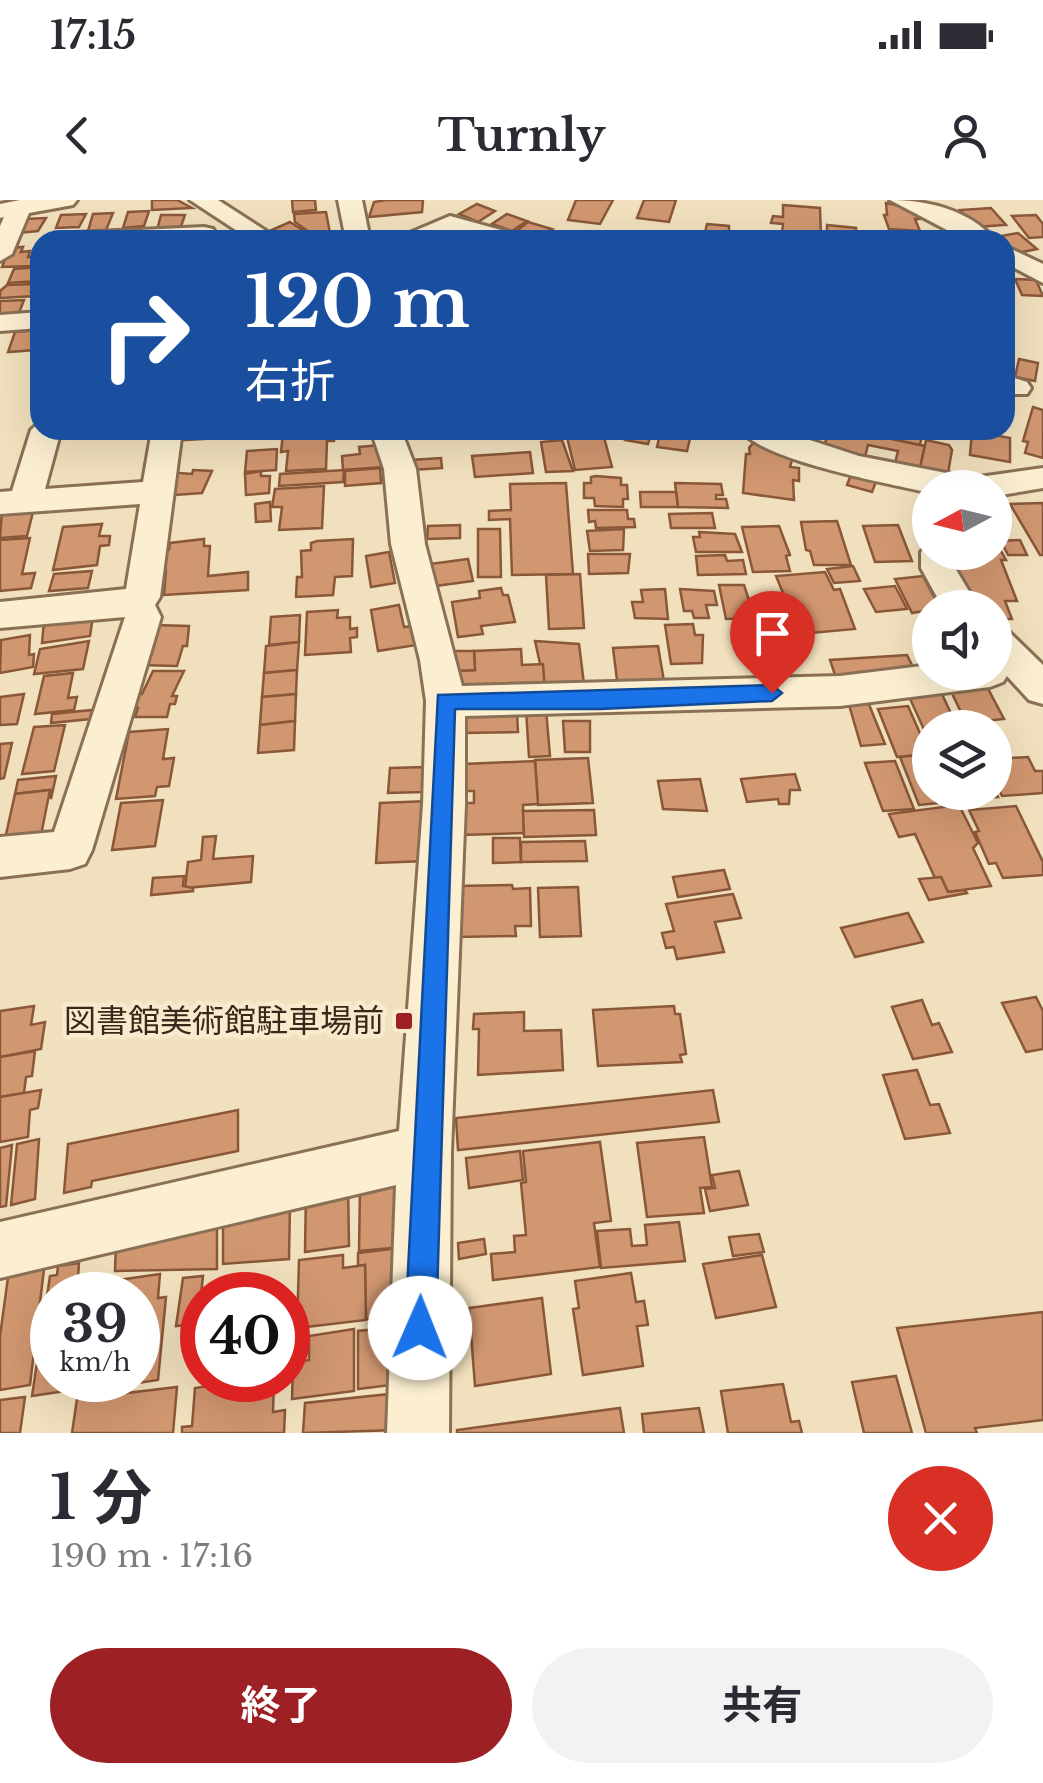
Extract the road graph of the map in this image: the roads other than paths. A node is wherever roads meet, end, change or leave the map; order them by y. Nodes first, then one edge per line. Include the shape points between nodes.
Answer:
1 (65, 200) edge
2 (350, 200) edge
3 (912, 201) edge
4 (212, 206) edge
5 (10, 209) edge
6 (204, 230) edge
7 (252, 230) edge
8 (356, 230) edge
9 (435, 230) edge
10 (475, 230) edge
11 (965, 230) edge
12 (30, 244) edge
13 (2, 248) edge
14 (1015, 259) edge
15 (1043, 275) edge
16 (30, 321) edge
17 (0, 323) edge
18 (41, 440) edge
19 (165, 440) edge
20 (390, 440) edge
21 (783, 440) edge
22 (912, 477) edge
23 (1043, 478) edge
24 (1012, 481) edge
25 (156, 492) junction
26 (13, 502) edge
27 (135, 602) junction
28 (0, 615) edge
29 (1013, 675) edge
30 (445, 701) junction
31 (0, 857) edge
32 (424, 1152) junction
33 (0, 1250) edge
34 (418, 1433) edge

1 - 5 street
2 - 8 street
3 - 11 street
4 - 6 street
4 - 7 street
5 - 13 street
9 - 10 street via 450,223
12 - 13 street
14 - 15 street
16 - 17 street
18 - 26 street
19 - 25 street
20 - 30 street
21 - 22 street
23 - 24 street
25 - 26 street
25 - 27 street via 142,597
27 - 28 street
27 - 31 street via 143,617 70,850
29 - 30 street via 840,690
30 - 32 street
32 - 33 street
32 - 34 street

